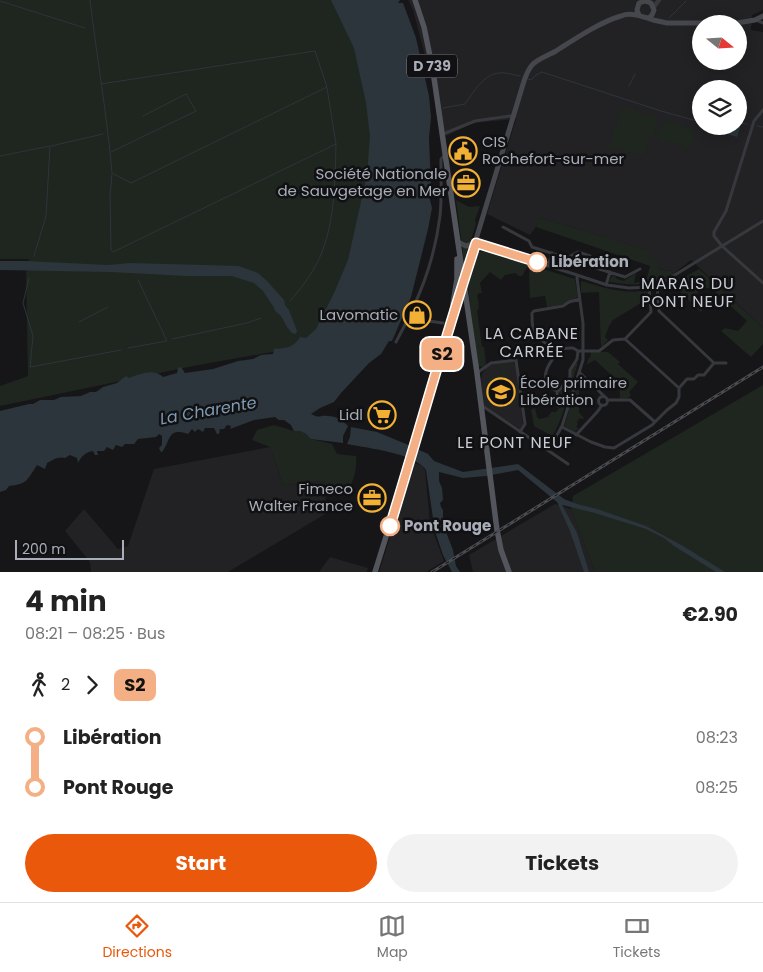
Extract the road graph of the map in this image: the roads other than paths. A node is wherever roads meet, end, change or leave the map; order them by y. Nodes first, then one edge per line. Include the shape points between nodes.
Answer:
1 (416, 0) edge
2 (659, 0) edge
3 (651, 1) edge
4 (637, 8) junction
5 (654, 10) junction
6 (625, 14) junction
7 (639, 15) junction
8 (763, 16) edge
9 (647, 18) junction
10 (755, 20) junction
11 (663, 23) junction
12 (763, 23) edge
13 (763, 110) edge
14 (513, 117) junction
15 (443, 134) junction
16 (446, 156) junction
17 (763, 221) edge
18 (503, 227) dead end
19 (457, 232) junction
20 (458, 242) junction
21 (476, 243) junction
22 (722, 246) junction
23 (552, 253) junction
24 (548, 266) junction
25 (640, 269) dead end
26 (610, 272) junction
27 (577, 275) junction
28 (464, 280) junction
29 (763, 283) edge
30 (606, 285) junction
31 (657, 285) junction
32 (649, 287) junction
33 (580, 300) junction
34 (455, 308) junction
35 (468, 309) junction
36 (651, 312) junction
37 (659, 312) junction
38 (410, 316) junction
39 (453, 316) junction
40 (443, 323) dead end
41 (625, 339) junction
42 (396, 342) dead end
43 (557, 349) junction
44 (578, 351) junction
45 (584, 351) junction
46 (714, 363) junction
47 (726, 363) dead end
48 (579, 372) junction
49 (477, 373) junction
50 (679, 388) junction
51 (557, 391) junction
52 (597, 391) junction
53 (600, 398) junction
54 (606, 398) junction
55 (602, 405) junction
56 (481, 406) junction
57 (558, 406) dead end
58 (655, 422) junction
59 (562, 426) junction
60 (520, 432) junction
61 (576, 435) junction
62 (547, 450) junction
63 (568, 464) dead end
64 (376, 572) edge
65 (509, 572) edge

1 - 15 main road, D 739 via 429,49
2 - 5 street
3 - 4 main road via 641,2
3 - 5 main road
4 - 6 main road
4 - 7 main road
5 - 9 main road
5 - 11 main road
6 - 7 main road
6 - 14 main road via 532,65 526,73
7 - 9 main road
8 - 10 main road
9 - 11 main road
10 - 11 main road
10 - 12 street
13 - 22 street via 754,121 726,211 714,232
14 - 15 street via 475,121
14 - 21 main road
15 - 16 main road, D 739
16 - 19 main road, D 739
16 - 38 street via 441,159 437,236 431,262
17 - 22 street
18 - 23 street via 529,241 532,247
19 - 20 main road, D 739
19 - 39 main road, D 739
20 - 21 main road via 466,246
20 - 28 main road, D 739
21 - 24 street
21 - 28 main road
22 - 29 street
22 - 31 street
23 - 24 street
23 - 26 street via 567,258 578,252 590,256 596,268
24 - 27 street
25 - 26 street via 625,277
26 - 30 street
27 - 30 street
27 - 33 street
28 - 34 main road, D 739
28 - 35 main road, D 739
30 - 32 street
31 - 32 street
31 - 37 street
32 - 36 street
33 - 43 street via 533,312 535,335
33 - 45 street
34 - 35 main road
34 - 39 main road, D 739
35 - 49 main road
36 - 37 street
36 - 41 street
37 - 46 street
38 - 40 street via 412,319
38 - 42 street
39 - 64 main road, D 739
41 - 45 street via 613,340 599,351
41 - 50 street
43 - 44 street via 574,348
43 - 51 street via 545,373 548,385
44 - 45 street
44 - 51 street via 570,377
45 - 48 street
46 - 47 street
46 - 50 street via 704,375 687,379
48 - 52 street
48 - 59 street
49 - 56 main road
49 - 60 street via 492,363 516,360 525,424
50 - 58 street via 676,402
51 - 57 street
52 - 53 street
52 - 54 street
53 - 54 street
53 - 55 street
54 - 55 street via 606,404
54 - 58 street via 630,400
55 - 61 street
56 - 60 street
56 - 65 main road via 498,534
58 - 61 street via 614,448
59 - 61 street
59 - 62 street
60 - 62 street
62 - 63 street

